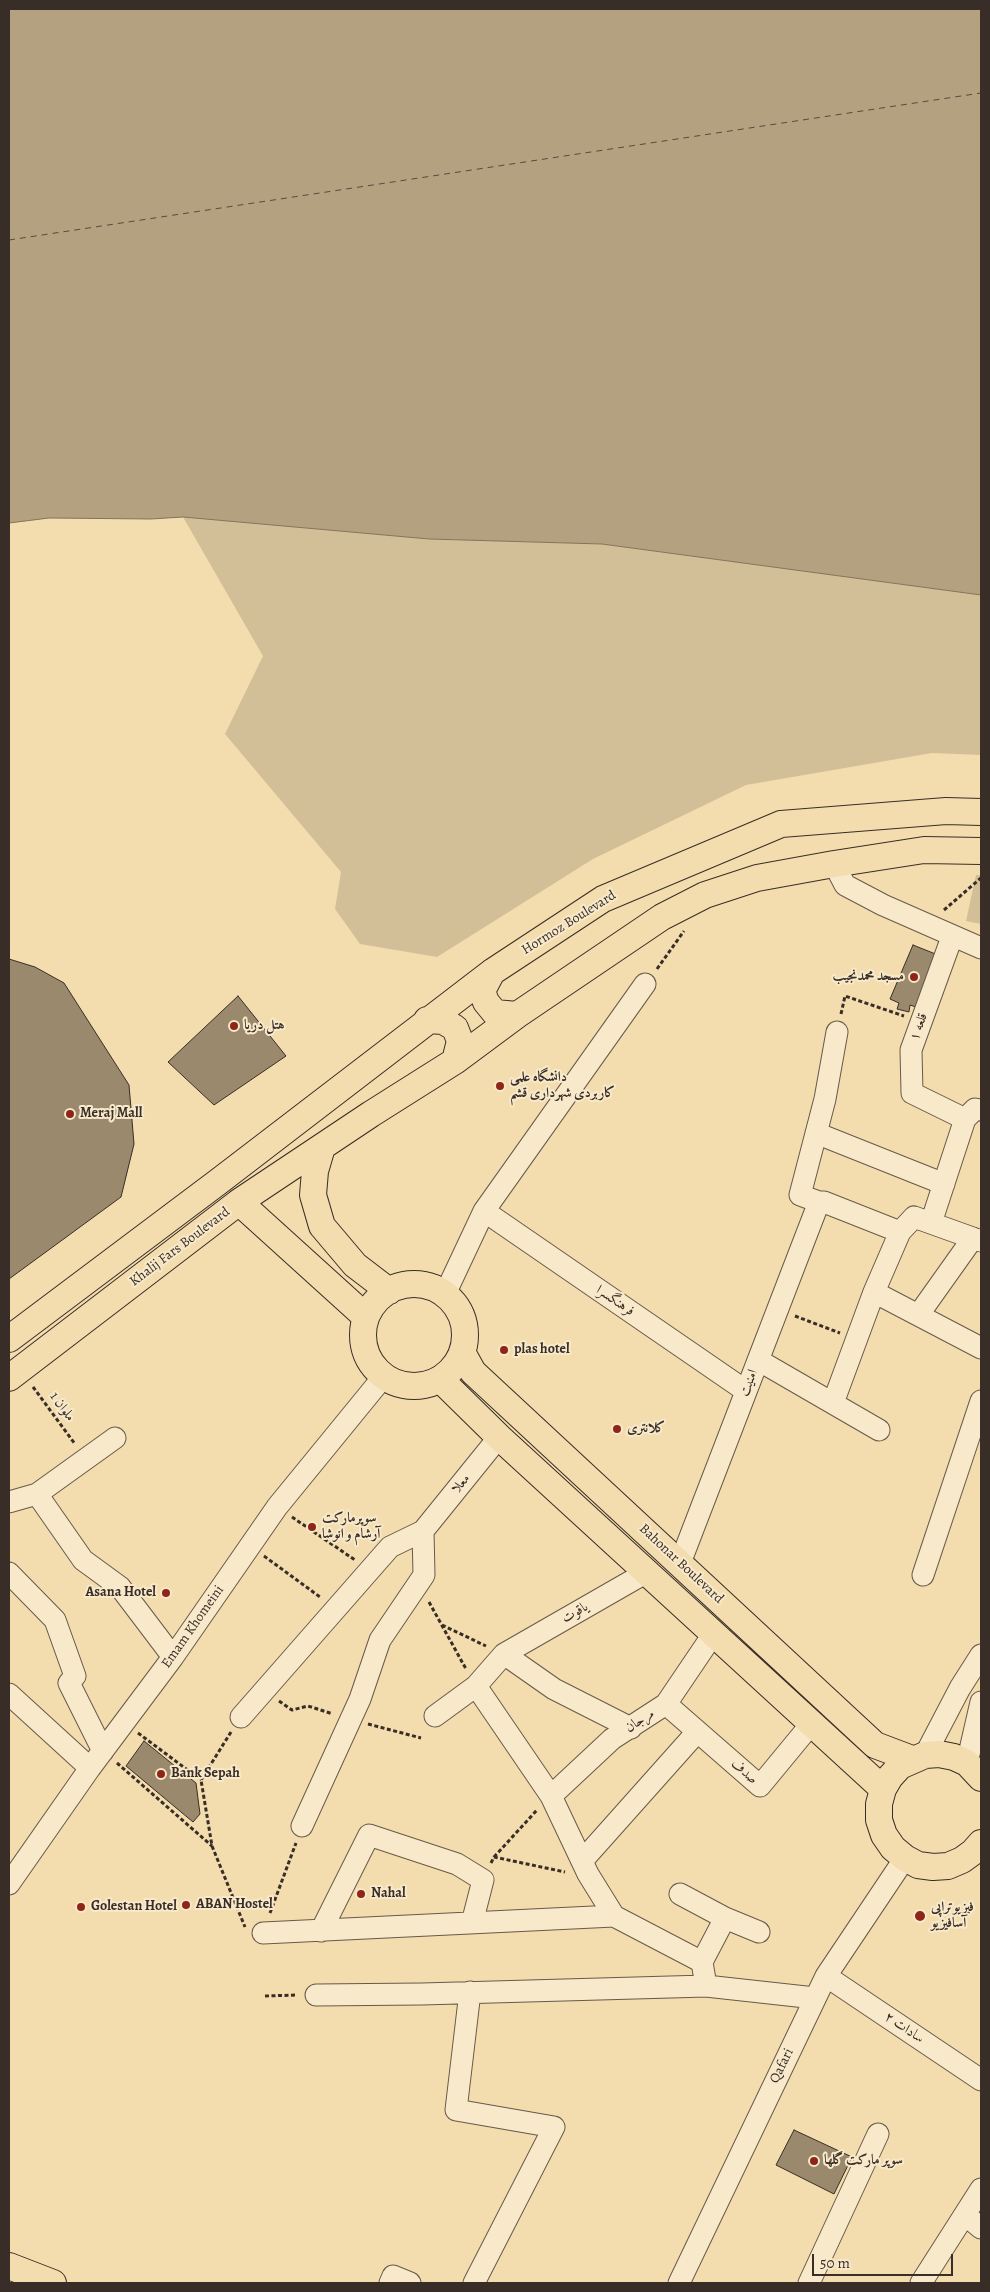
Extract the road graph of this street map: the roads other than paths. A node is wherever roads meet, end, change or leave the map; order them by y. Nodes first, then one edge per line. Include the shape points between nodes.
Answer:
1 (981, 812) edge
2 (981, 851) edge
3 (834, 864) junction
4 (952, 937) junction
5 (981, 948) edge
6 (492, 972) junction
7 (645, 984) road end
8 (517, 1015) junction
9 (427, 1020) junction
10 (837, 1032) road end
11 (455, 1062) junction
12 (973, 1114) edge
13 (816, 1133) junction
14 (322, 1147) junction
15 (944, 1184) junction
16 (239, 1202) junction
17 (820, 1202) junction
18 (484, 1211) junction
19 (930, 1223) junction
20 (900, 1232) junction
21 (977, 1239) edge
22 (389, 1291) junction
23 (874, 1292) junction
24 (445, 1294) junction
25 (919, 1314) junction
26 (366, 1317) junction
27 (9, 1339) edge
28 (981, 1348) edge
29 (462, 1352) junction
30 (758, 1360) junction
31 (14, 1373) edge
32 (384, 1376) junction
33 (440, 1379) junction
34 (746, 1391) junction
35 (981, 1401) edge
36 (834, 1403) junction
37 (879, 1430) dead end
38 (498, 1436) junction
39 (115, 1438) dead end
40 (37, 1494) junction
41 (9, 1502) edge
42 (423, 1531) junction
43 (680, 1563) junction
44 (647, 1572) junction
45 (9, 1573) edge
46 (923, 1575) dead end
47 (714, 1633) junction
48 (504, 1654) junction
49 (981, 1655) edge
50 (173, 1657) junction
51 (476, 1686) junction
52 (9, 1694) edge
53 (981, 1702) edge
54 (666, 1704) junction
55 (435, 1716) dead end
56 (241, 1717) road end
57 (812, 1723) junction
58 (631, 1728) junction
59 (697, 1732) junction
60 (103, 1751) junction
61 (919, 1757) junction
62 (90, 1768) junction
63 (974, 1771) edge
64 (883, 1789) junction
65 (551, 1796) junction
66 (302, 1826) road end
67 (981, 1843) edge
68 (905, 1858) junction
69 (971, 1866) edge
70 (586, 1869) junction
71 (9, 1884) edge
72 (680, 1894) dead end
73 (614, 1916) junction
74 (725, 1918) junction
75 (472, 1923) junction
76 (321, 1931) junction
77 (759, 1932) dead end
78 (263, 1933) road end
79 (702, 1962) junction
80 (826, 1976) junction
81 (706, 1986) junction
82 (470, 1992) junction
83 (316, 1995) road end
84 (815, 1998) junction
85 (980, 2076) edge
86 (878, 2134) dead end
87 (981, 2189) edge
88 (964, 2215) junction
89 (981, 2228) edge
90 (9, 2266) edge
91 (53, 2283) edge
92 (390, 2283) edge
93 (410, 2283) edge
94 (474, 2283) edge
95 (679, 2283) edge
96 (809, 2283) edge
97 (921, 2283) edge

1 - 6 main road, Hormoz Boulevard via 781,824 604,899
2 - 3 main road via 924,850
3 - 4 street via 845,885
3 - 8 main road via 757,878 705,895 662,917
4 - 5 street
4 - 12 street, قلعه ۱ via 911,1050 912,1093
6 - 8 main road via 482,991 486,1002 495,1013
6 - 9 main road, Hormoz Boulevard
7 - 18 street
8 - 11 main road
9 - 11 main road via 443,1021 455,1028 460,1041
9 - 27 main road, Hormoz Boulevard
10 - 13 street
11 - 14 main road
12 - 15 street
13 - 15 street
13 - 17 street via 800,1194
14 - 16 main road
14 - 22 main road via 314,1195 322,1226 356,1265
15 - 19 street
16 - 26 main road, Khalij Fars Boulevard
16 - 31 main road, Khalij Fars Boulevard
17 - 20 street
17 - 30 street, امنیت
18 - 24 street
18 - 34 street, فرهنگسرا
19 - 20 street via 914,1217
19 - 21 street
20 - 23 street
21 - 25 street
22 - 24 main road via 403,1285 418,1284
22 - 26 main road via 380,1297
23 - 25 street
23 - 36 street
24 - 29 main road via 454,1304 464,1327
25 - 28 street
26 - 32 main road via 363,1330 365,1350 374,1367
29 - 33 main road
29 - 43 main road, Bahonar Boulevard via 473,1372
30 - 34 street, امنیت
30 - 36 street
32 - 33 main road via 411,1386
32 - 50 street, Emam Khomeini via 277,1507
33 - 38 main road, Bahonar Boulevard
34 - 43 street, امنیت
35 - 46 street
36 - 37 street
38 - 42 street, معلا
38 - 44 main road, Bahonar Boulevard
39 - 40 street
40 - 41 street
40 - 50 street via 83,1560 120,1587
42 - 56 street via 390,1547
42 - 66 street via 424,1575 380,1640 360,1699
43 - 61 main road, Bahonar Boulevard via 875,1745
44 - 47 main road, Bahonar Boulevard
44 - 48 street, یاقوت
45 - 60 street via 55,1620 75,1676 69,1683
47 - 54 street, مرجان
47 - 57 main road, Bahonar Boulevard
48 - 51 street, یاقوت
48 - 58 street via 554,1689
49 - 61 street
50 - 60 street, Emam Khomeini
51 - 55 street, یاقوت
51 - 65 street
52 - 62 street
53 - 63 street
54 - 58 street, مرجان
54 - 59 street, صدف
57 - 59 street, صدف via 760,1786
57 - 64 main road, Bahonar Boulevard
58 - 65 street, مرجان via 612,1739
59 - 70 street
60 - 62 street, Emam Khomeini
61 - 63 main road, Bahonar Boulevard via 939,1754 954,1757
61 - 64 main road via 895,1771
62 - 71 street, Emam Khomeini
64 - 68 main road via 879,1820 884,1835
65 - 70 street
67 - 69 main road via 973,1852
68 - 69 main road via 918,1865 933,1867
68 - 80 street, Qafari
70 - 73 street
72 - 74 street
73 - 75 street
73 - 79 street
74 - 77 street
74 - 79 street
75 - 76 street
75 - 76 street via 483,1880 457,1864 369,1835
76 - 78 street
79 - 81 street
80 - 84 street, Qafari
80 - 85 street, سادات ۲
81 - 82 street
81 - 84 street
82 - 83 street
82 - 94 street via 456,2110 554,2127
84 - 95 street, Qafari
86 - 96 street
87 - 88 street
88 - 89 street
88 - 97 street
90 - 91 main road
92 - 93 street via 393,2276

